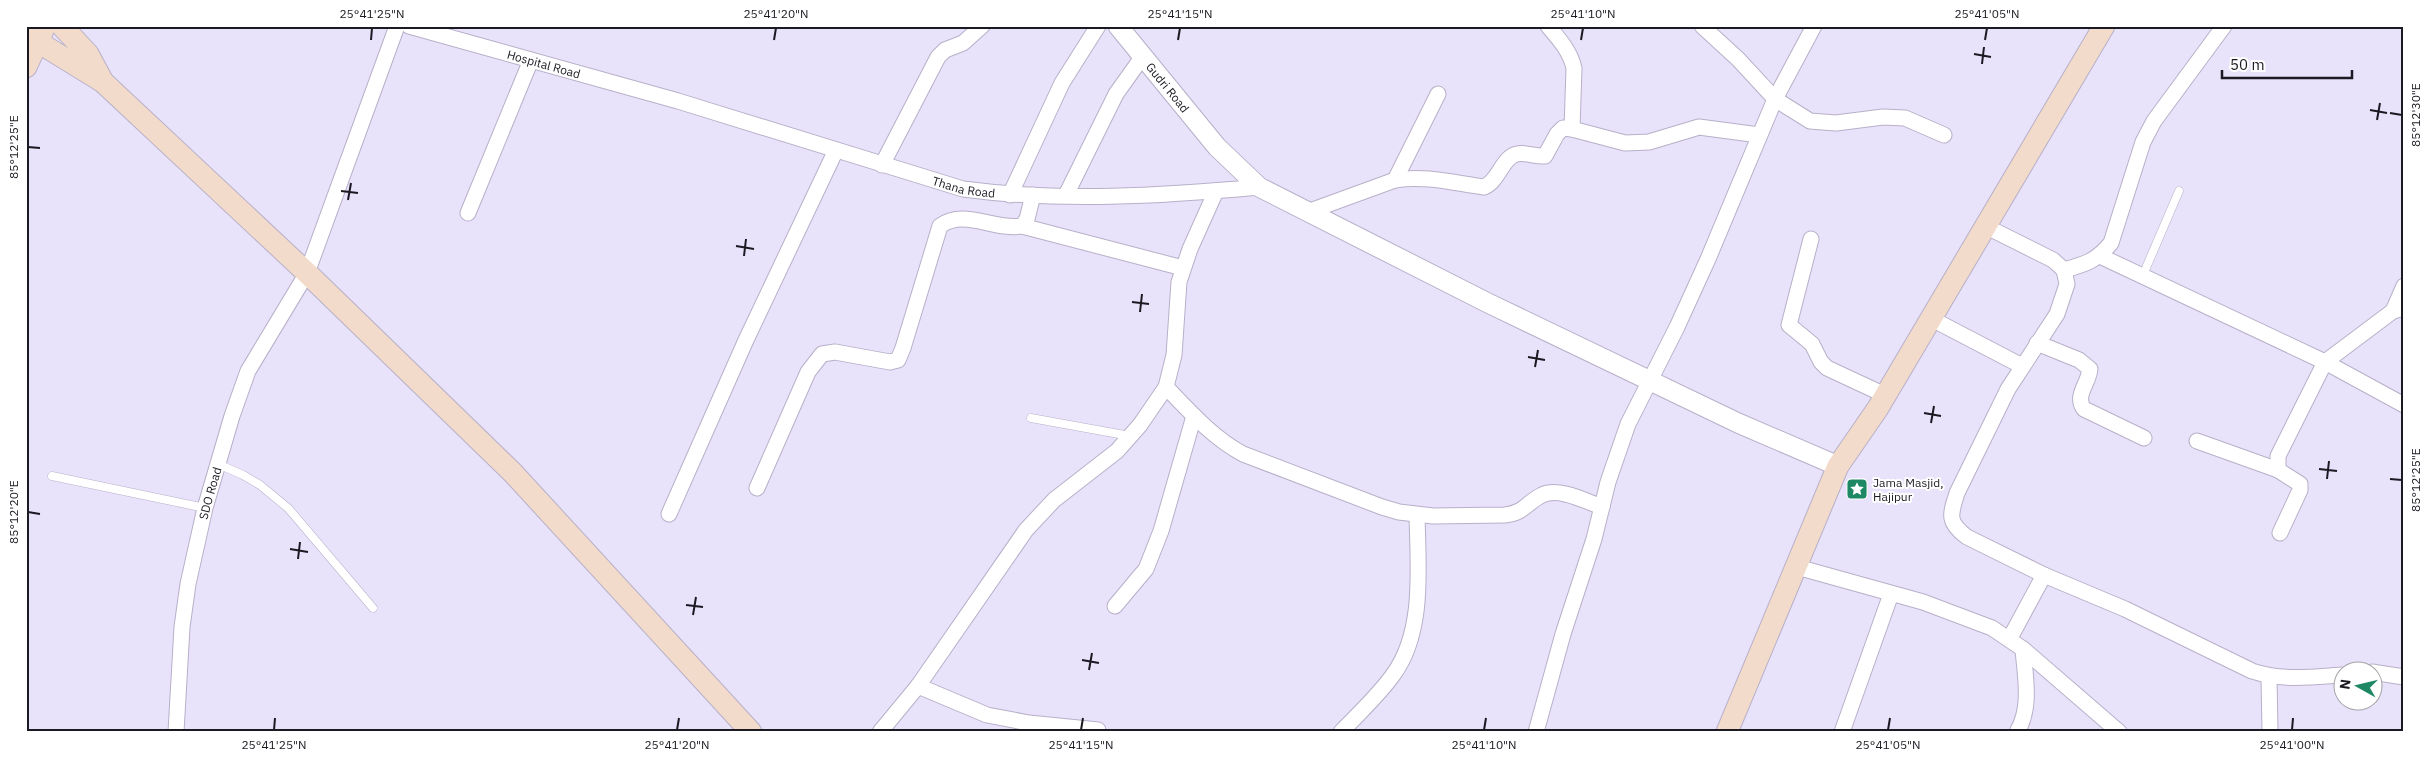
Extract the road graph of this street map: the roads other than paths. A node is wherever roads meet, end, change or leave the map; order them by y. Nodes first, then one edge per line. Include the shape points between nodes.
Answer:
1 (62, 26) edge
2 (397, 26) edge
3 (409, 26) edge
4 (982, 26) edge
5 (1098, 26) edge
6 (1118, 26) edge
7 (1548, 26) edge
8 (1702, 26) edge
9 (1814, 26) edge
10 (2104, 26) edge
11 (2224, 26) edge
12 (434, 30) edge
13 (36, 33) edge
14 (1143, 56) junction
15 (530, 60) junction
16 (26, 67) edge
17 (103, 82) junction
18 (1438, 94) dead end
19 (1774, 99) junction
20 (678, 101) joint
21 (1572, 129) junction
22 (1759, 135) junction
23 (1944, 135) dead end
24 (836, 150) junction
25 (882, 165) junction
26 (1395, 180) junction
27 (1259, 187) junction
28 (1216, 191) junction
29 (2179, 191) dead end
30 (1010, 195) junction
31 (1033, 195) junction
32 (1066, 195) junction
33 (1310, 211) junction
34 (468, 213) dead end
35 (1022, 226) junction
36 (1985, 226) junction
37 (1811, 239) dead end
38 (2100, 256) junction
39 (1183, 268) junction
40 (2064, 270) junction
41 (307, 273) junction
42 (2143, 275) junction
43 (2404, 286) edge
44 (2398, 310) edge
45 (1930, 318) junction
46 (2037, 343) junction
47 (2325, 362) junction
48 (2022, 366) junction
49 (1650, 379) junction
50 (1166, 387) junction
51 (1885, 395) junction
52 (2404, 405) edge
53 (1194, 416) junction
54 (1031, 418) dead end
55 (1130, 436) junction
56 (2144, 438) dead end
57 (2197, 441) dead end
58 (218, 464) junction
59 (1838, 466) junction
60 (2278, 470) junction
61 (52, 476) dead end
62 (757, 488) dead end
63 (1602, 506) junction
64 (205, 508) junction
65 (669, 514) dead end
66 (1417, 515) junction
67 (2280, 533) dead end
68 (1797, 567) junction
69 (2044, 575) junction
70 (1891, 594) junction
71 (1114, 606) dead end
72 (373, 608) dead end
73 (2010, 638) junction
74 (2023, 649) junction
75 (2382, 674) edge
76 (2269, 676) junction
77 (2332, 676) edge
78 (2404, 677) edge
79 (918, 686) junction
80 (1098, 730) dead end
81 (176, 732) edge
82 (751, 732) edge
83 (880, 732) edge
84 (1341, 732) edge
85 (1536, 732) edge
86 (1727, 732) edge
87 (1842, 732) edge
88 (2018, 732) edge
89 (2120, 732) edge
90 (2270, 732) edge

1 - 17 main road via 88,54
2 - 41 street, SDO Road
3 - 12 street, Hospital Road
4 - 25 street via 963,43 945,50 938,57
5 - 30 street via 1058,90
6 - 14 street, Gudri Road
7 - 21 street via 1564,45 1574,68
8 - 19 street
9 - 19 street
10 - 36 main road
11 - 38 street via 2154,121 2135,165 2118,226 2111,243
12 - 15 street, Hospital Road
13 - 16 main road
13 - 17 main road via 75,67
14 - 27 street, Gudri Road via 1217,147
14 - 32 street via 1116,94
15 - 20 street, Hospital Road
15 - 34 street
17 - 41 main road
18 - 26 street
19 - 22 street
19 - 23 street via 1821,123 1905,118
20 - 24 street, Thana Road
21 - 22 street via 1632,144 1699,127
21 - 26 street via 1563,128 1545,156 1518,154 1511,157 1491,185 1484,187 1424,178
22 - 49 street via 1708,259
24 - 25 street, Thana Road
24 - 65 street via 746,340
25 - 30 street, Thana Road via 963,189
26 - 33 street
27 - 28 street, Thana Road
27 - 33 street, Gudri Road
28 - 32 street, Thana Road
28 - 39 street
29 - 42 lane
30 - 31 street, Thana Road
31 - 32 street, Thana Road
31 - 35 street
33 - 49 street, Gudri Road via 1488,303
35 - 39 street
35 - 62 street via 1011,228 960,218 948,219 940,226 898,360 890,362 835,352 822,354 808,372
36 - 40 street via 2038,252
36 - 45 main road
37 - 51 street via 1789,325 1812,344 1827,368
38 - 40 street via 2089,263
38 - 42 street
39 - 50 street via 1175,316 1174,356
40 - 46 street via 2067,284 2063,298 2057,314
41 - 58 street, SDO Road via 248,372
41 - 82 main road via 513,473
42 - 47 street
43 - 44 street
44 - 47 street
45 - 48 street
45 - 51 main road
46 - 48 street
46 - 56 street via 2079,360 2090,369 2080,397 2084,409
47 - 52 street
47 - 60 street via 2278,456
48 - 69 street via 1957,493 1951,521 1967,538
49 - 59 street, Gudri Road via 1738,423
49 - 63 street via 1618,450
50 - 53 street
50 - 55 street
51 - 59 main road
53 - 66 street via 1228,446 1243,454 1382,507
53 - 71 street via 1146,569
54 - 55 lane
55 - 79 street via 1117,451 1054,500 1026,530
57 - 60 street
58 - 64 street, SDO Road
58 - 72 lane via 254,482 288,508
59 - 68 main road
60 - 67 street via 2300,484
61 - 64 lane
63 - 66 street via 1552,493 1542,495 1516,513
63 - 85 street
64 - 81 street, SDO Road via 182,627
66 - 84 street via 1417,593 1410,637 1392,676
68 - 70 street
68 - 86 main road
69 - 73 street
69 - 76 street
70 - 73 street via 1955,612
70 - 87 street
73 - 74 street
74 - 88 street via 2027,702
74 - 89 street
75 - 78 street
76 - 77 street
76 - 90 street
79 - 80 street via 987,715
79 - 83 street

